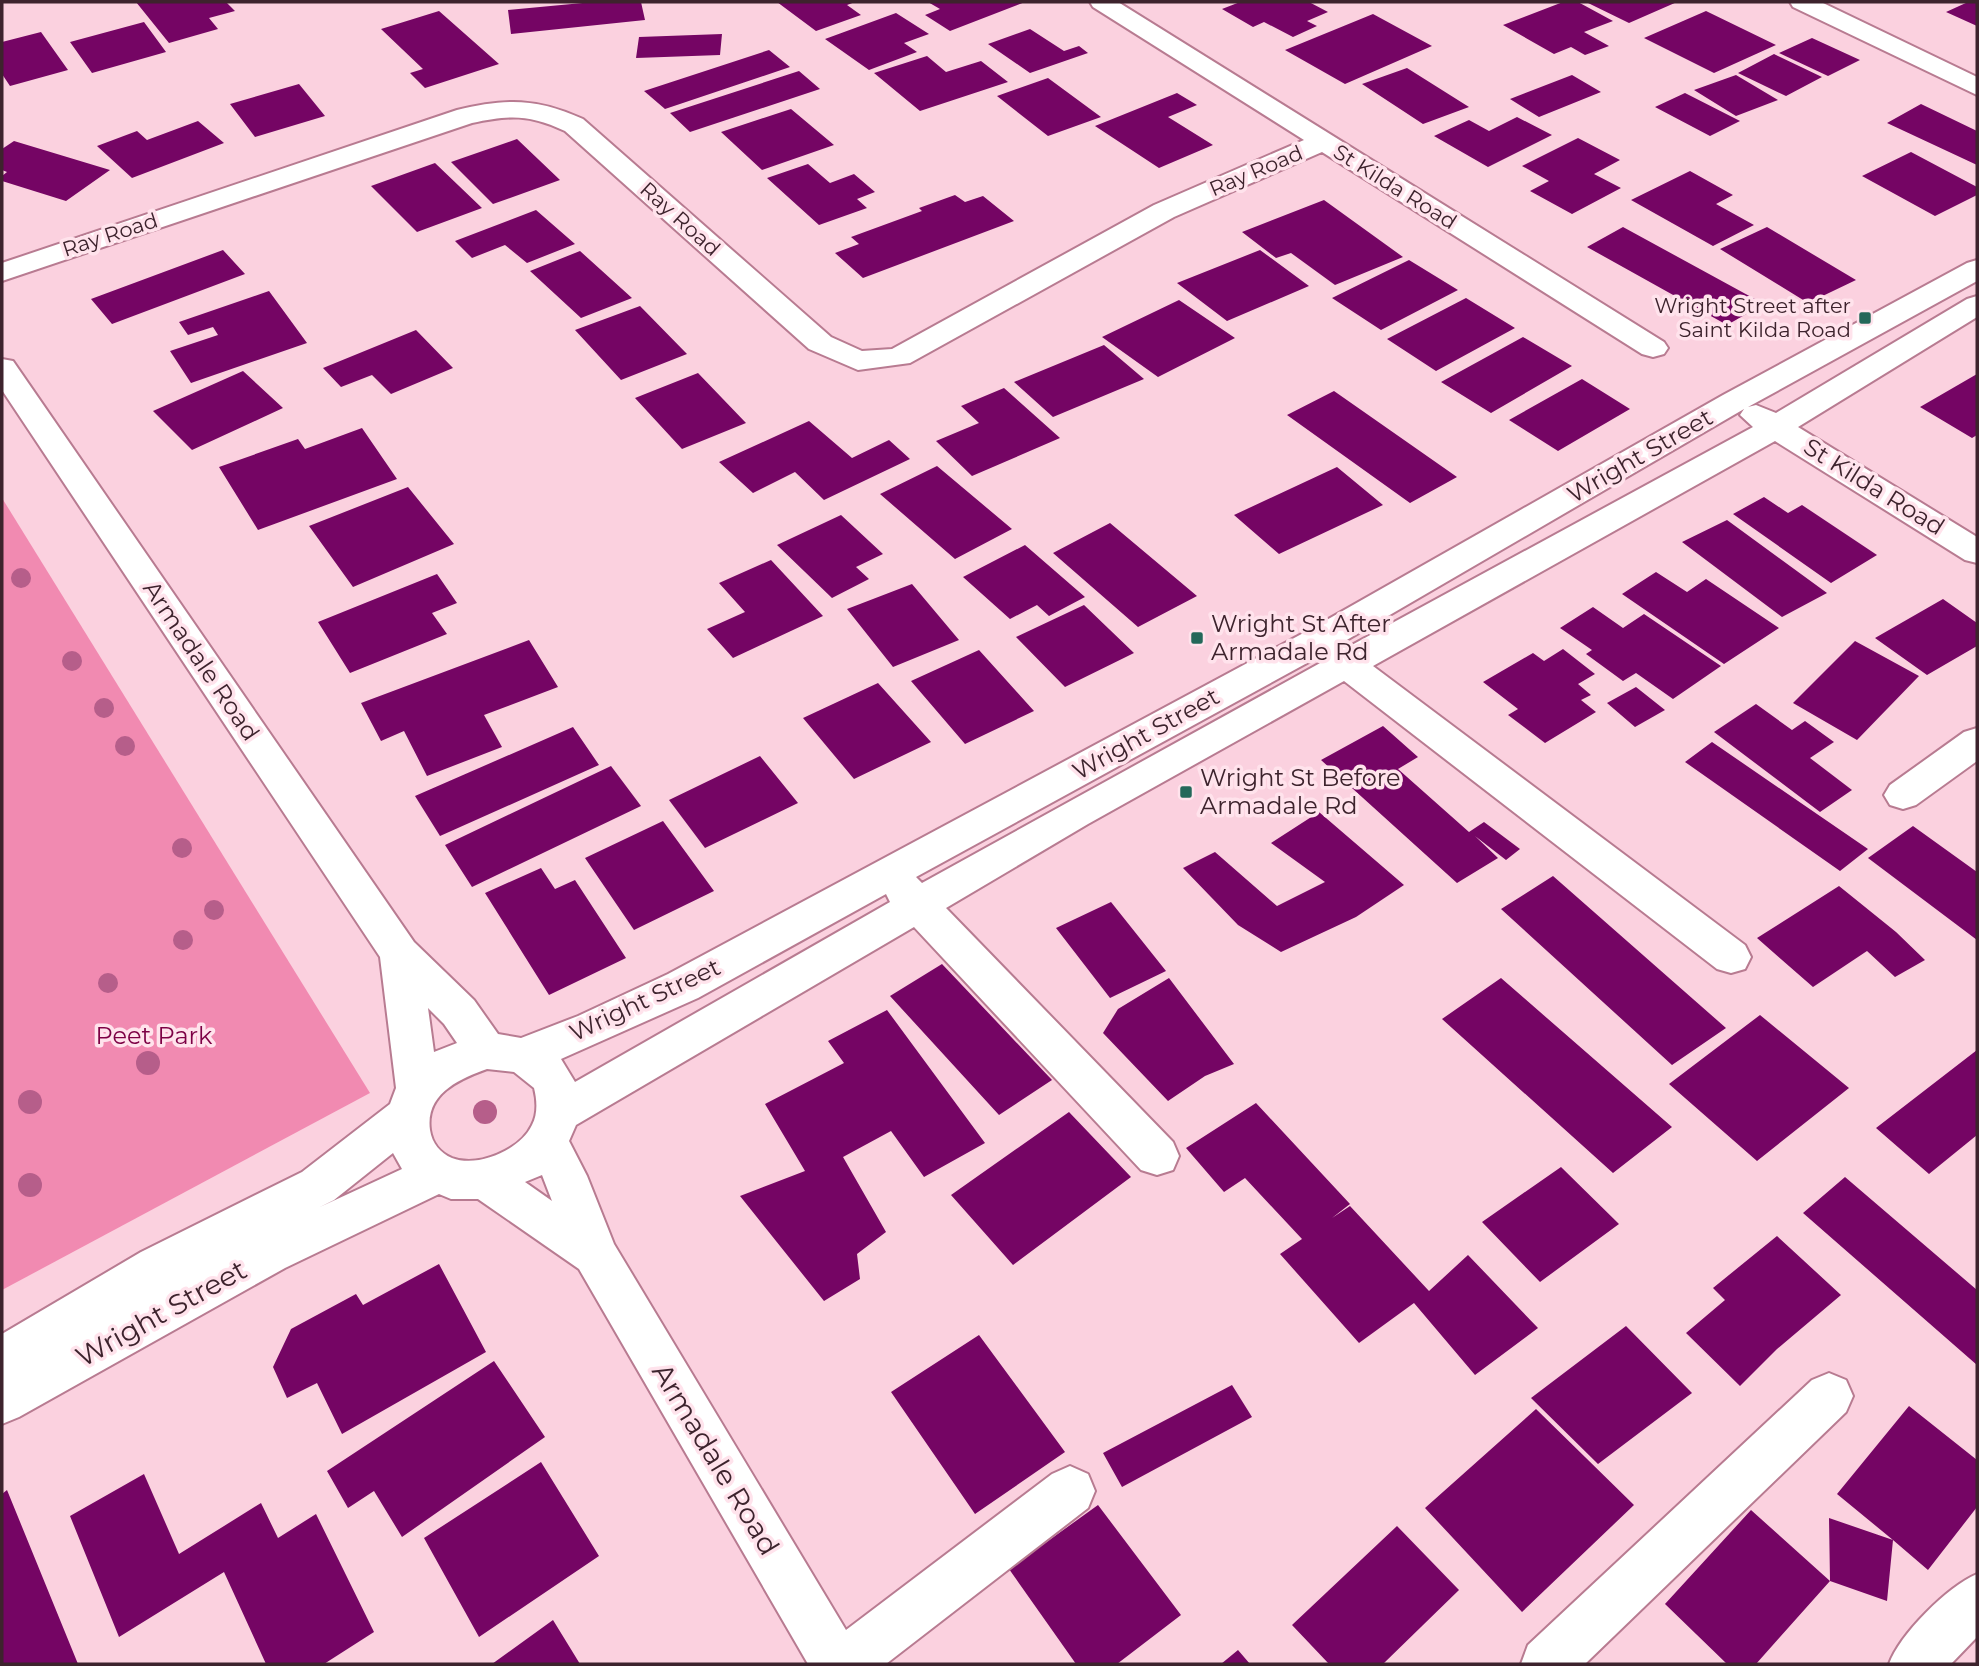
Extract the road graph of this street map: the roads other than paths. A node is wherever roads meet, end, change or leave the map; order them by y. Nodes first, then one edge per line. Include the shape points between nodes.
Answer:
1 (1102, 2) edge
2 (1802, 2) edge
3 (1977, 87) edge
4 (1322, 142) junction
5 (1977, 269) edge
6 (2, 272) edge
7 (1977, 305) edge
8 (1653, 348) dead end
9 (2, 368) edge
10 (1734, 402) junction
11 (1776, 427) junction
12 (1977, 552) edge
13 (1334, 651) junction
14 (1977, 742) edge
15 (1903, 795) dead end
16 (888, 874) junction
17 (918, 904) junction
18 (400, 954) junction
19 (1731, 957) dead end
20 (505, 1053) junction
21 (412, 1103) junction
22 (553, 1127) junction
23 (1157, 1156) dead end
24 (436, 1174) junction
25 (487, 1179) junction
26 (595, 1254) junction
27 (2, 1360) edge
28 (1829, 1396) dead end
29 (2, 1401) edge
30 (1070, 1491) dead end
31 (1977, 1600) edge
32 (837, 1664) edge
33 (844, 1664) edge
34 (1547, 1664) edge
35 (1914, 1664) edge

1 - 4 street, St Kilda Road
2 - 3 street
4 - 6 street, Ray Road via 1164,211 899,357 858,360 820,343 573,125 546,110 509,108 466,116
4 - 8 street, St Kilda Road
5 - 10 street, Wright Street
7 - 11 street, Wright Street
9 - 18 street, Armadale Road
10 - 11 street, St Kilda Road
10 - 13 street, Wright Street
11 - 12 street, St Kilda Road
11 - 13 street, Wright Street
13 - 16 street, Wright Street
13 - 17 street, Wright Street via 1075,814
13 - 19 street
14 - 15 street
16 - 17 street
16 - 20 street, Wright Street via 683,986 593,1028
17 - 22 street, Wright Street
17 - 23 street
18 - 20 street, Armadale Road
18 - 21 street, Armadale Road
20 - 21 street via 466,1055 448,1063 430,1075
20 - 22 street via 540,1065 552,1078 558,1095
21 - 24 street via 405,1134 421,1164
21 - 27 street, Wright Street via 318,1186 157,1267
22 - 25 street via 531,1158
22 - 26 street, Armadale Road via 565,1176
24 - 25 street via 460,1180
24 - 29 street, Wright Street via 269,1253
25 - 26 street, Armadale Road
26 - 32 street, Armadale Road
28 - 34 street
30 - 33 street
31 - 35 street

